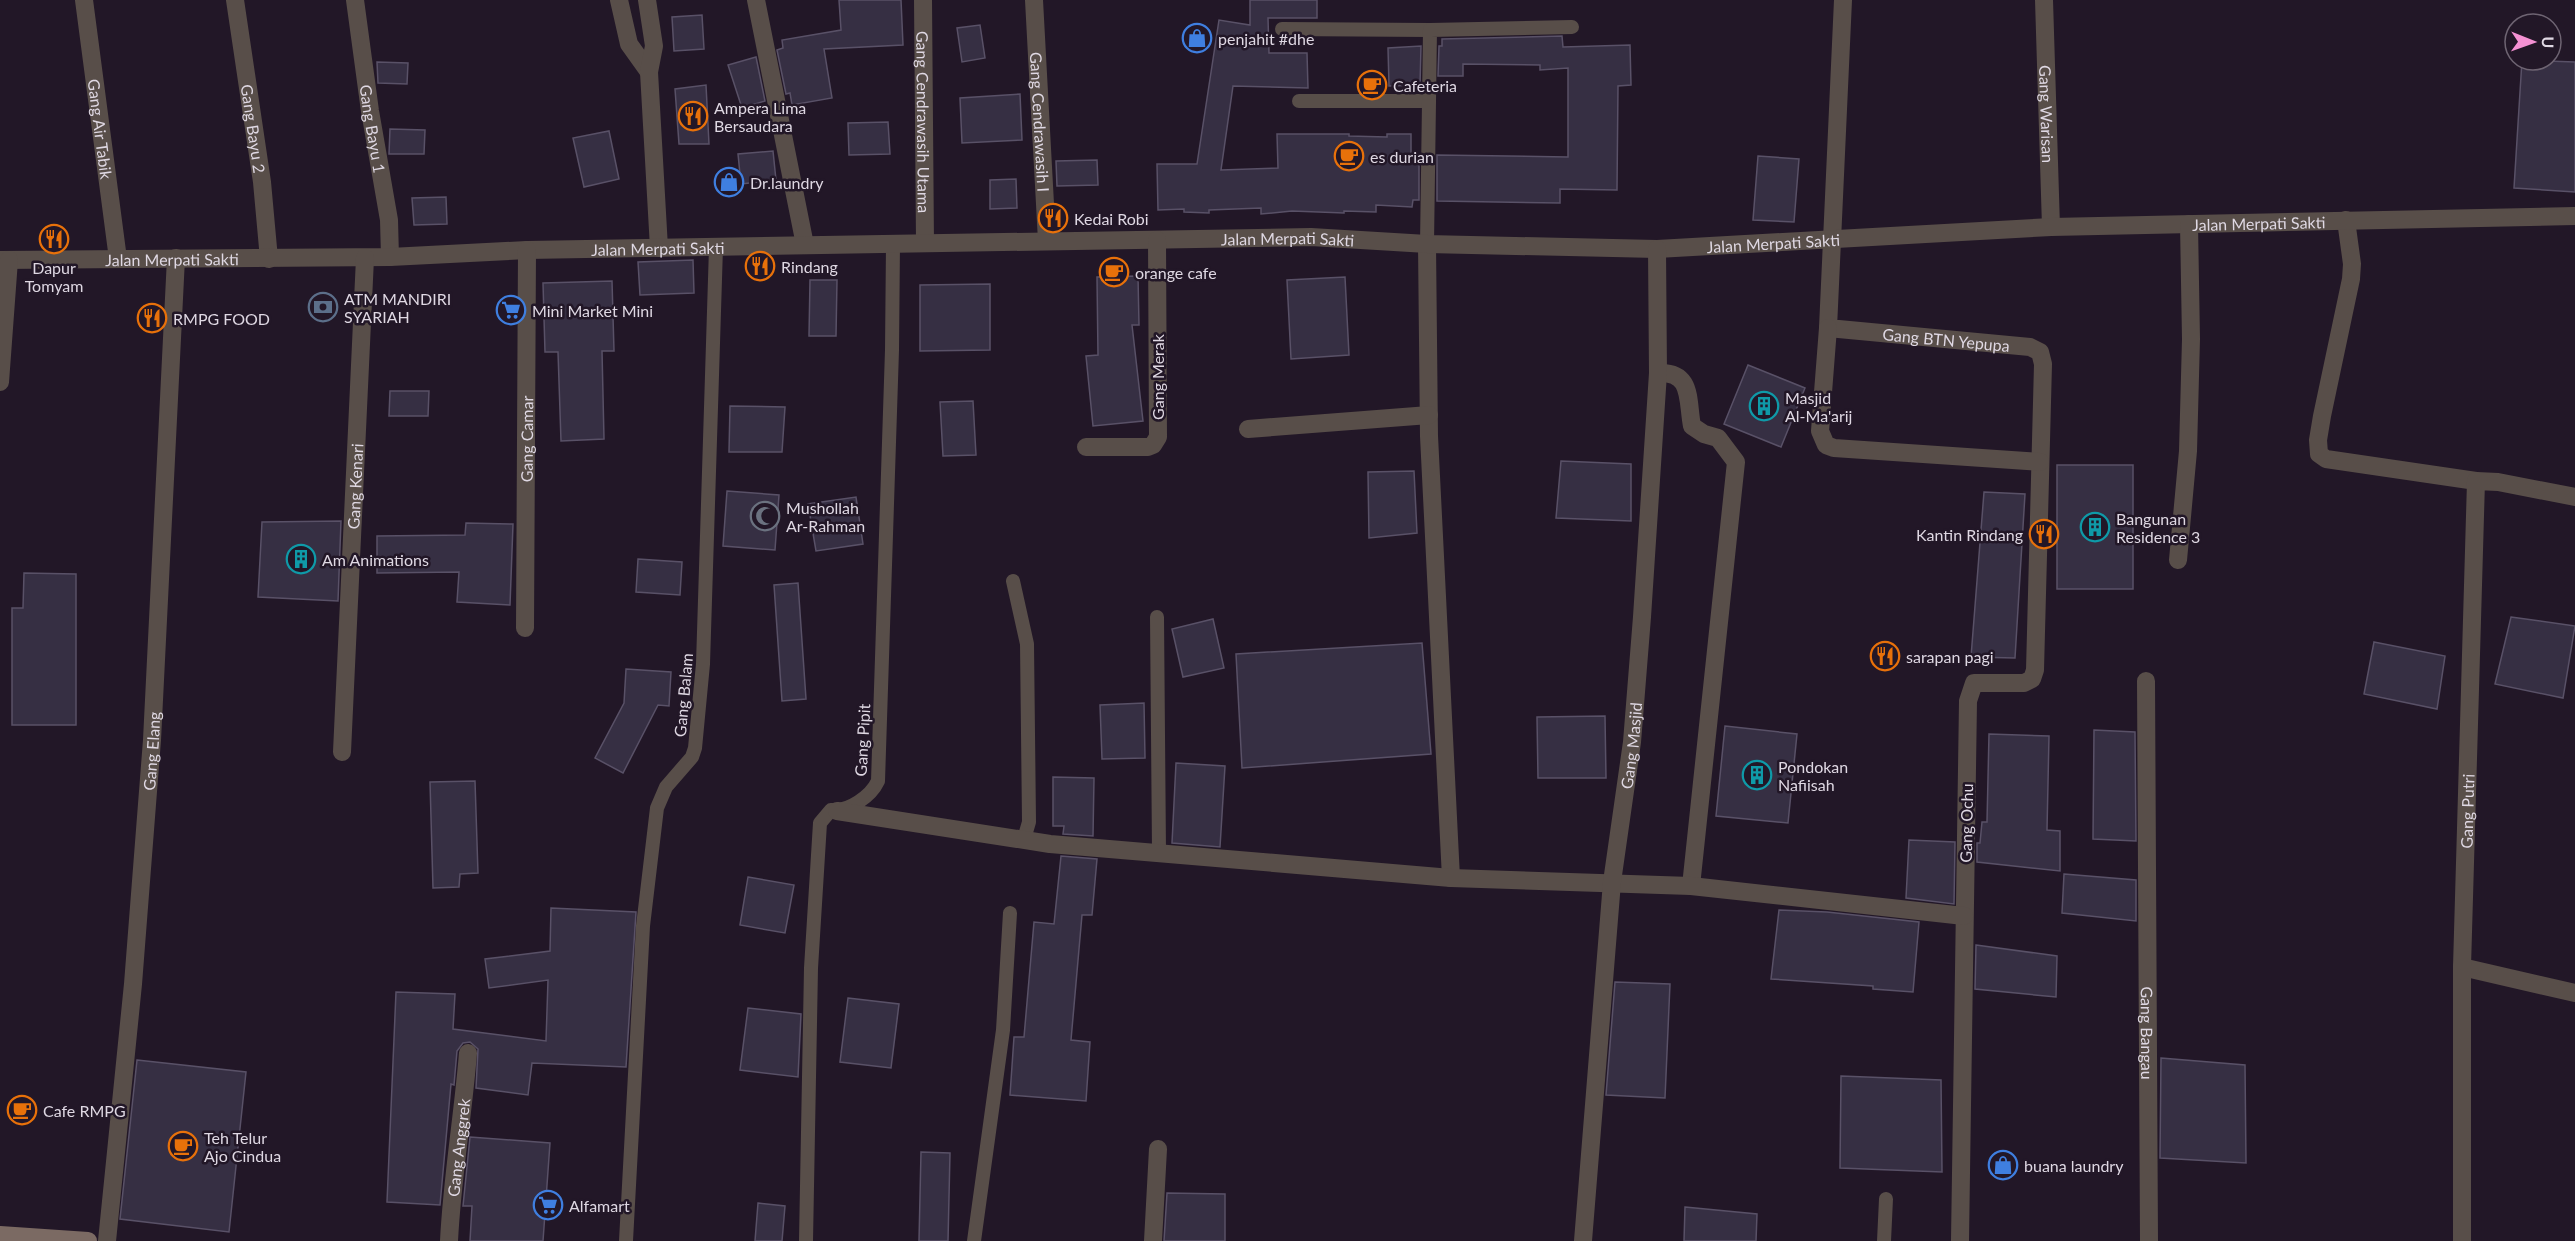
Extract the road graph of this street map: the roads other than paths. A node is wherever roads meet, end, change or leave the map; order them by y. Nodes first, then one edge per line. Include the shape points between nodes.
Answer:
1 (84, 0) edge
2 (235, 0) edge
3 (355, 0) edge
4 (619, 0) edge
5 (647, 0) edge
6 (756, 0) edge
7 (922, 0) edge
8 (1034, 0) edge
9 (1843, 0) edge
10 (2044, 0) edge
11 (1572, 27) dead end
12 (1282, 29) dead end
13 (1430, 30) junction
14 (649, 72) junction
15 (1299, 101) dead end
16 (1429, 101) junction
17 (2575, 216) edge
18 (2346, 220) junction
19 (2189, 224) junction
20 (2051, 227) junction
21 (1157, 240) junction
22 (1047, 241) junction
23 (1833, 241) junction
24 (925, 243) junction
25 (893, 244) junction
26 (1427, 244) junction
27 (805, 245) junction
28 (716, 247) junction
29 (659, 248) junction
30 (1657, 249) junction
31 (527, 250) junction
32 (390, 257) junction
33 (176, 258) junction
34 (364, 258) junction
35 (117, 259) junction
36 (269, 259) junction
37 (4, 260) edge
38 (1828, 328) junction
39 (1658, 373) junction
40 (0, 382) edge
41 (1429, 415) junction
42 (1248, 429) dead end
43 (1086, 447) dead end
44 (2040, 462) junction
45 (2476, 482) junction
46 (2575, 497) edge
47 (2178, 560) dead end
48 (1013, 581) dead end
49 (1157, 617) dead end
50 (525, 627) dead end
51 (2146, 681) dead end
52 (342, 752) dead end
53 (837, 811) junction
54 (1024, 839) junction
55 (1159, 852) junction
56 (1451, 878) junction
57 (1612, 882) junction
58 (1691, 886) junction
59 (1010, 912) dead end
60 (1964, 916) junction
61 (2462, 967) junction
62 (2575, 993) edge
63 (468, 1053) dead end
64 (1158, 1149) dead end
65 (1886, 1199) dead end
66 (0, 1235) edge
67 (88, 1241) edge
68 (107, 1241) edge
69 (449, 1241) edge
70 (626, 1241) edge
71 (806, 1241) edge
72 (974, 1241) edge
73 (1153, 1241) edge
74 (1583, 1241) edge
75 (1884, 1241) edge
76 (1960, 1241) edge
77 (2149, 1241) edge
78 (2462, 1241) edge

1 - 35 street, Gang Air Tabik
2 - 36 street, Gang Bayu 2 via 262,182
3 - 32 street, Gang Bayu 1 via 389,220
4 - 14 street via 630,45
5 - 14 street via 654,46
6 - 27 street
7 - 24 street, Gang Cendrawasih Utama
8 - 22 street, Gang Cendrawasih I
9 - 23 street
10 - 20 street, Gang Warisan
11 - 13 lane
12 - 13 lane
13 - 16 lane
14 - 29 street
15 - 16 lane
16 - 26 lane
17 - 18 street, Jalan Merpati Sakti
18 - 19 street, Jalan Merpati Sakti
18 - 45 street via 2351,279 2322,416 2319,454 2326,459
19 - 20 street, Jalan Merpati Sakti
19 - 47 street via 2188,451
20 - 23 street, Jalan Merpati Sakti
21 - 22 street, Jalan Merpati Sakti
21 - 26 street, Jalan Merpati Sakti via 1311,237
21 - 43 street, Gang Merak via 1158,437 1148,447
22 - 24 street, Jalan Merpati Sakti
23 - 30 street, Jalan Merpati Sakti
23 - 38 street
24 - 25 street, Jalan Merpati Sakti
25 - 27 street, Jalan Merpati Sakti
25 - 53 lane, Gang Pipit via 878,781 872,792
26 - 30 street, Jalan Merpati Sakti
26 - 41 street
27 - 28 street, Jalan Merpati Sakti
28 - 29 street, Jalan Merpati Sakti
28 - 70 lane, Gang Balam via 703,664 695,748 666,787 657,808 643,926
29 - 31 street, Jalan Merpati Sakti
30 - 39 street, Gang Masjid
31 - 32 street, Jalan Merpati Sakti
31 - 50 street, Gang Camar
32 - 34 street, Jalan Merpati Sakti
33 - 35 street, Jalan Merpati Sakti
33 - 36 street, Jalan Merpati Sakti
33 - 68 street, Gang Elang via 152,740
34 - 36 street, Jalan Merpati Sakti
34 - 52 street, Gang Kenari
35 - 37 street, Jalan Merpati Sakti
37 - 40 street
38 - 44 street, Gang BTN Yepupa via 2030,347 2040,352
38 - 44 street via 1820,431 1826,445
39 - 57 street, Gang Masjid via 1632,742
39 - 58 street via 1679,376 1687,389 1692,426 1718,438 1736,462
41 - 42 street
41 - 56 street
44 - 60 street, Gang Ochu via 2035,670 2032,679 2024,684 1974,683 1968,702
45 - 46 street via 2498,482
45 - 61 street, Gang Putri
48 - 54 lane via 1027,644 1029,822
49 - 55 lane
51 - 77 street, Gang Bangau
53 - 54 street
53 - 71 lane, Gang Pipit via 831,810 820,823 811,968
54 - 55 street
55 - 56 street
56 - 57 street
57 - 58 street
57 - 74 street, Gang Masjid
58 - 60 street
59 - 72 lane via 1003,1030
60 - 76 street, Gang Ochu
61 - 62 street
61 - 78 street, Gang Putri
63 - 69 street, Gang Anggrek
64 - 73 street
65 - 75 lane
66 - 67 street

